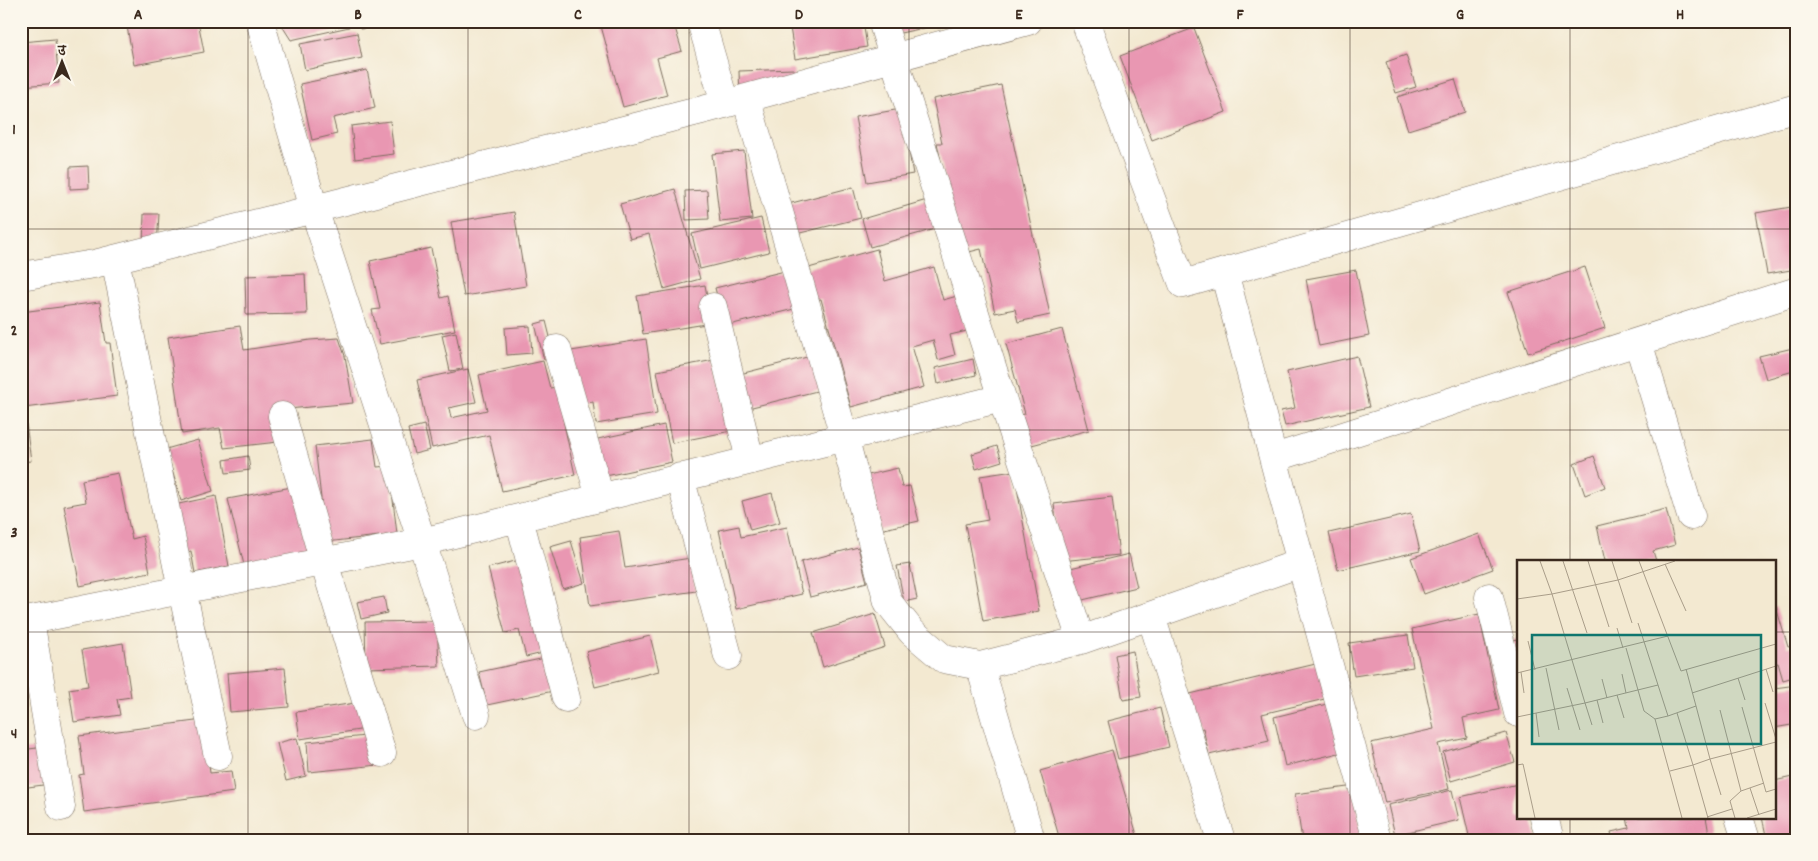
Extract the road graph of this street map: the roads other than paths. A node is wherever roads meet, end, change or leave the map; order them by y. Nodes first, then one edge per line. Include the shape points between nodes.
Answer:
1 (260, 21) edge
2 (701, 21) edge
3 (882, 21) edge
4 (1028, 21) edge
5 (1085, 21) edge
6 (894, 58) junction
7 (735, 101) junction
8 (1797, 108) edge
9 (314, 209) junction
10 (115, 259) junction
11 (1224, 272) junction
12 (22, 275) edge
13 (1797, 290) edge
14 (713, 307) dead end
15 (1638, 342) junction
16 (557, 349) dead end
17 (1002, 398) junction
18 (282, 416) dead end
19 (844, 436) junction
20 (1274, 458) junction
21 (750, 460) junction
22 (680, 477) junction
23 (600, 497) junction
24 (1690, 516) dead end
25 (519, 518) junction
26 (422, 542) junction
27 (324, 562) junction
28 (1302, 563) junction
29 (182, 590) junction
30 (1489, 597) dead end
31 (1151, 616) junction
32 (26, 621) edge
33 (1081, 640) junction
34 (728, 656) dead end
35 (980, 666) junction
36 (566, 698) dead end
37 (1517, 709) edge
38 (476, 715) dead end
39 (382, 753) dead end
40 (218, 756) dead end
41 (61, 807) dead end
42 (1544, 818) edge
43 (1739, 818) edge
44 (1032, 840) edge
45 (1221, 840) edge
46 (1377, 840) edge
47 (1550, 840) edge
48 (1746, 840) edge

1 - 9 street
2 - 7 street
3 - 6 street
4 - 6 street
5 - 11 street via 1183,284
6 - 7 street
6 - 17 street
7 - 9 street
7 - 19 street
8 - 11 street
9 - 10 street
9 - 26 street
10 - 12 street
10 - 29 street
11 - 20 street
13 - 15 street
14 - 21 street
15 - 20 street
15 - 24 street
16 - 23 street
17 - 19 street
17 - 33 street
18 - 27 street
19 - 21 street
19 - 35 street via 888,602 912,632 944,659
20 - 28 street
21 - 22 street
22 - 23 street
22 - 34 street
23 - 25 street
25 - 26 street
25 - 36 street
26 - 27 street
26 - 38 street
27 - 29 street
27 - 39 street
28 - 31 street
28 - 46 street
29 - 32 street
29 - 40 street
30 - 37 street
31 - 33 street
31 - 45 street
32 - 41 street
33 - 35 street
35 - 44 street
42 - 47 street
43 - 48 street

